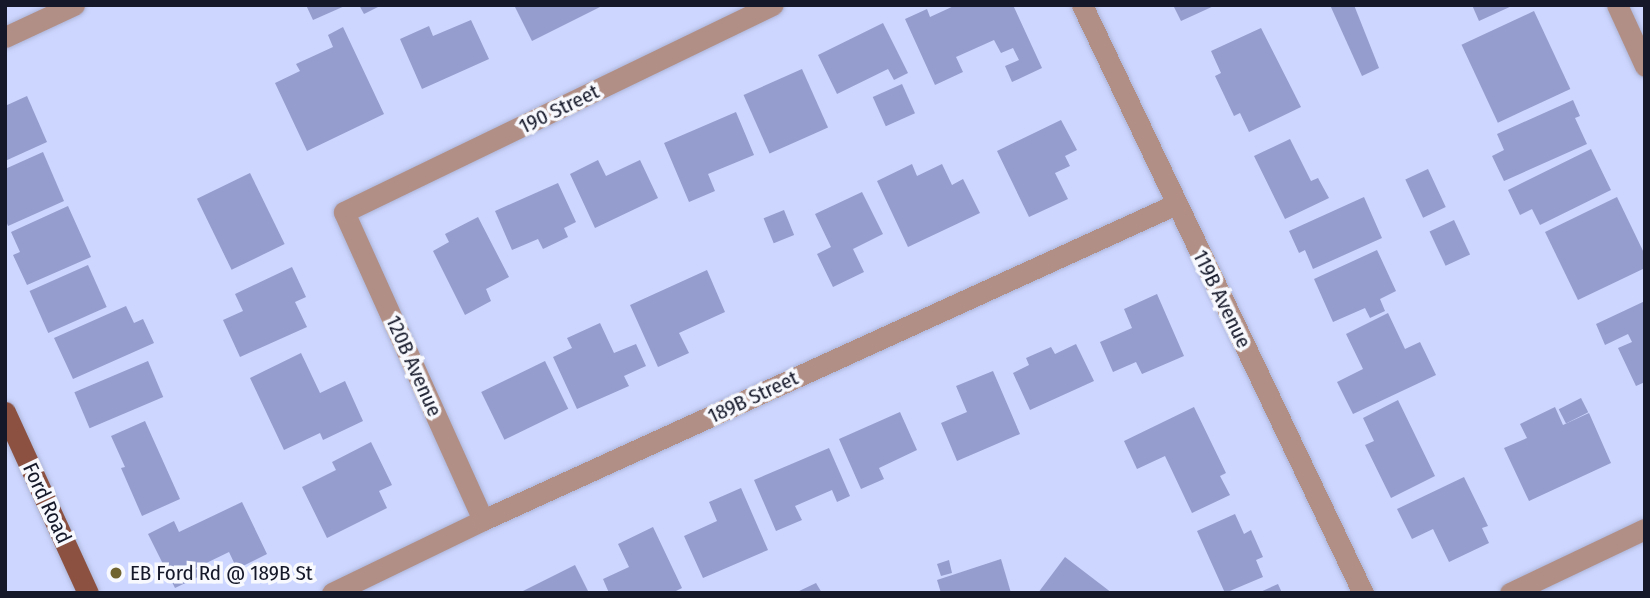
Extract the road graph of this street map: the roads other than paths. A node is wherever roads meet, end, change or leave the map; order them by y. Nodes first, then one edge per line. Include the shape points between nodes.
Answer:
1 (74, 5) edge
2 (773, 5) edge
3 (1082, 5) edge
4 (1617, 5) edge
5 (5, 37) edge
6 (1645, 66) edge
7 (1176, 204) junction
8 (344, 212) joint
9 (5, 412) edge
10 (483, 520) junction
11 (1645, 529) edge
12 (88, 593) edge
13 (332, 593) edge
14 (1363, 593) edge
15 (1510, 593) edge

1 - 5 street
2 - 8 street, 190 Street
3 - 7 street, 119B Avenue
4 - 6 street
7 - 10 street, 189B Street
7 - 14 street, 119B Avenue
8 - 10 street, 120B Avenue
9 - 12 main road, Ford Road
10 - 13 street, 189B Street
11 - 15 street

